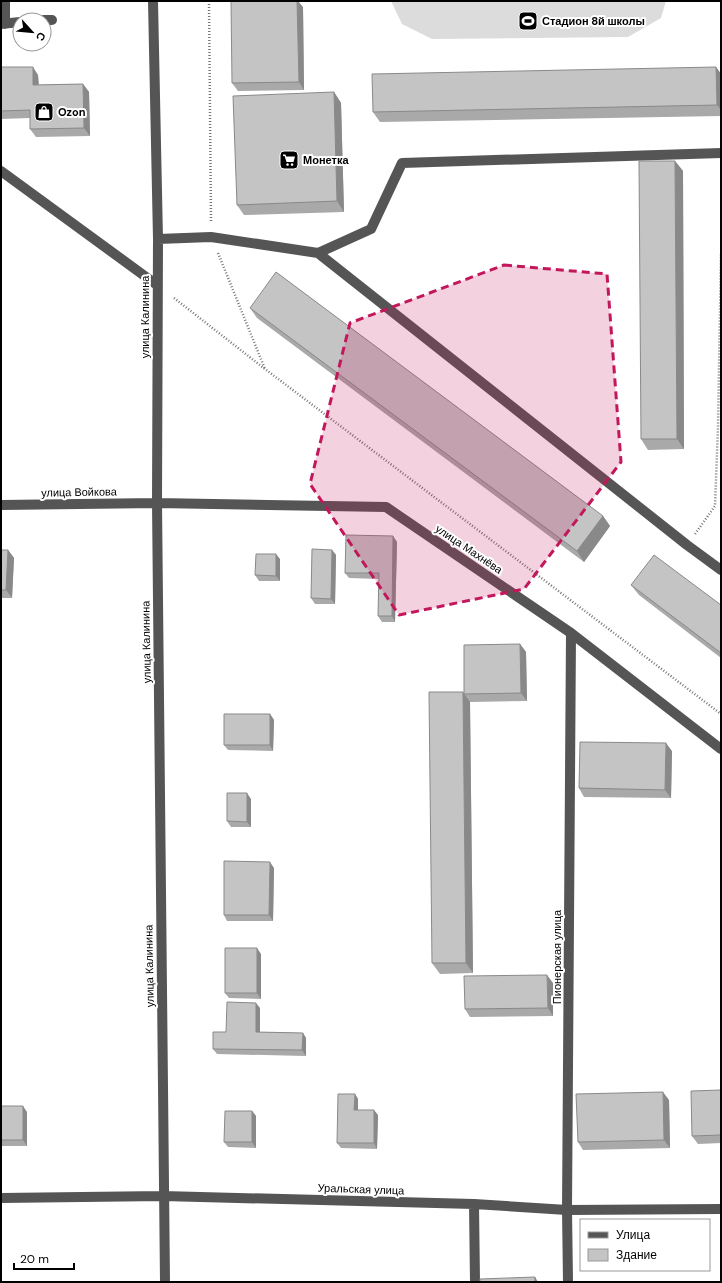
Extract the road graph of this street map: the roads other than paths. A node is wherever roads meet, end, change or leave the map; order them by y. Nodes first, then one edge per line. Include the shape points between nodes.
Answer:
1 (5, 1) edge
2 (153, 1) edge
3 (3, 24) edge
4 (721, 153) edge
5 (1, 171) edge
6 (158, 239) junction
7 (318, 253) junction
8 (158, 285) junction
9 (157, 503) junction
10 (1, 505) edge
11 (721, 570) edge
12 (571, 633) junction
13 (721, 749) edge
14 (163, 1196) junction
15 (1, 1198) edge
16 (474, 1204) junction
17 (721, 1209) edge
18 (568, 1210) junction
19 (165, 1282) edge
20 (475, 1282) edge
21 (568, 1282) edge

1 - 3 street
2 - 6 street, улица Калинина
4 - 7 street via 402,163 371,229
5 - 8 street
6 - 7 street via 212,237
6 - 8 street, улица Калинина
7 - 11 street
8 - 9 street, улица Калинина
9 - 10 street, улица Войкова
9 - 12 street, улица Махнёва via 386,507
9 - 14 street, улица Калинина
12 - 13 street, улица Махнёва
12 - 18 street, Пионерская улица
14 - 15 street, Уральская улица
14 - 16 street, Уральская улица
14 - 19 street, улица Калинина
16 - 18 street, Уральская улица
16 - 20 street
17 - 18 street, Уральская улица
18 - 21 street, Пионерская улица

